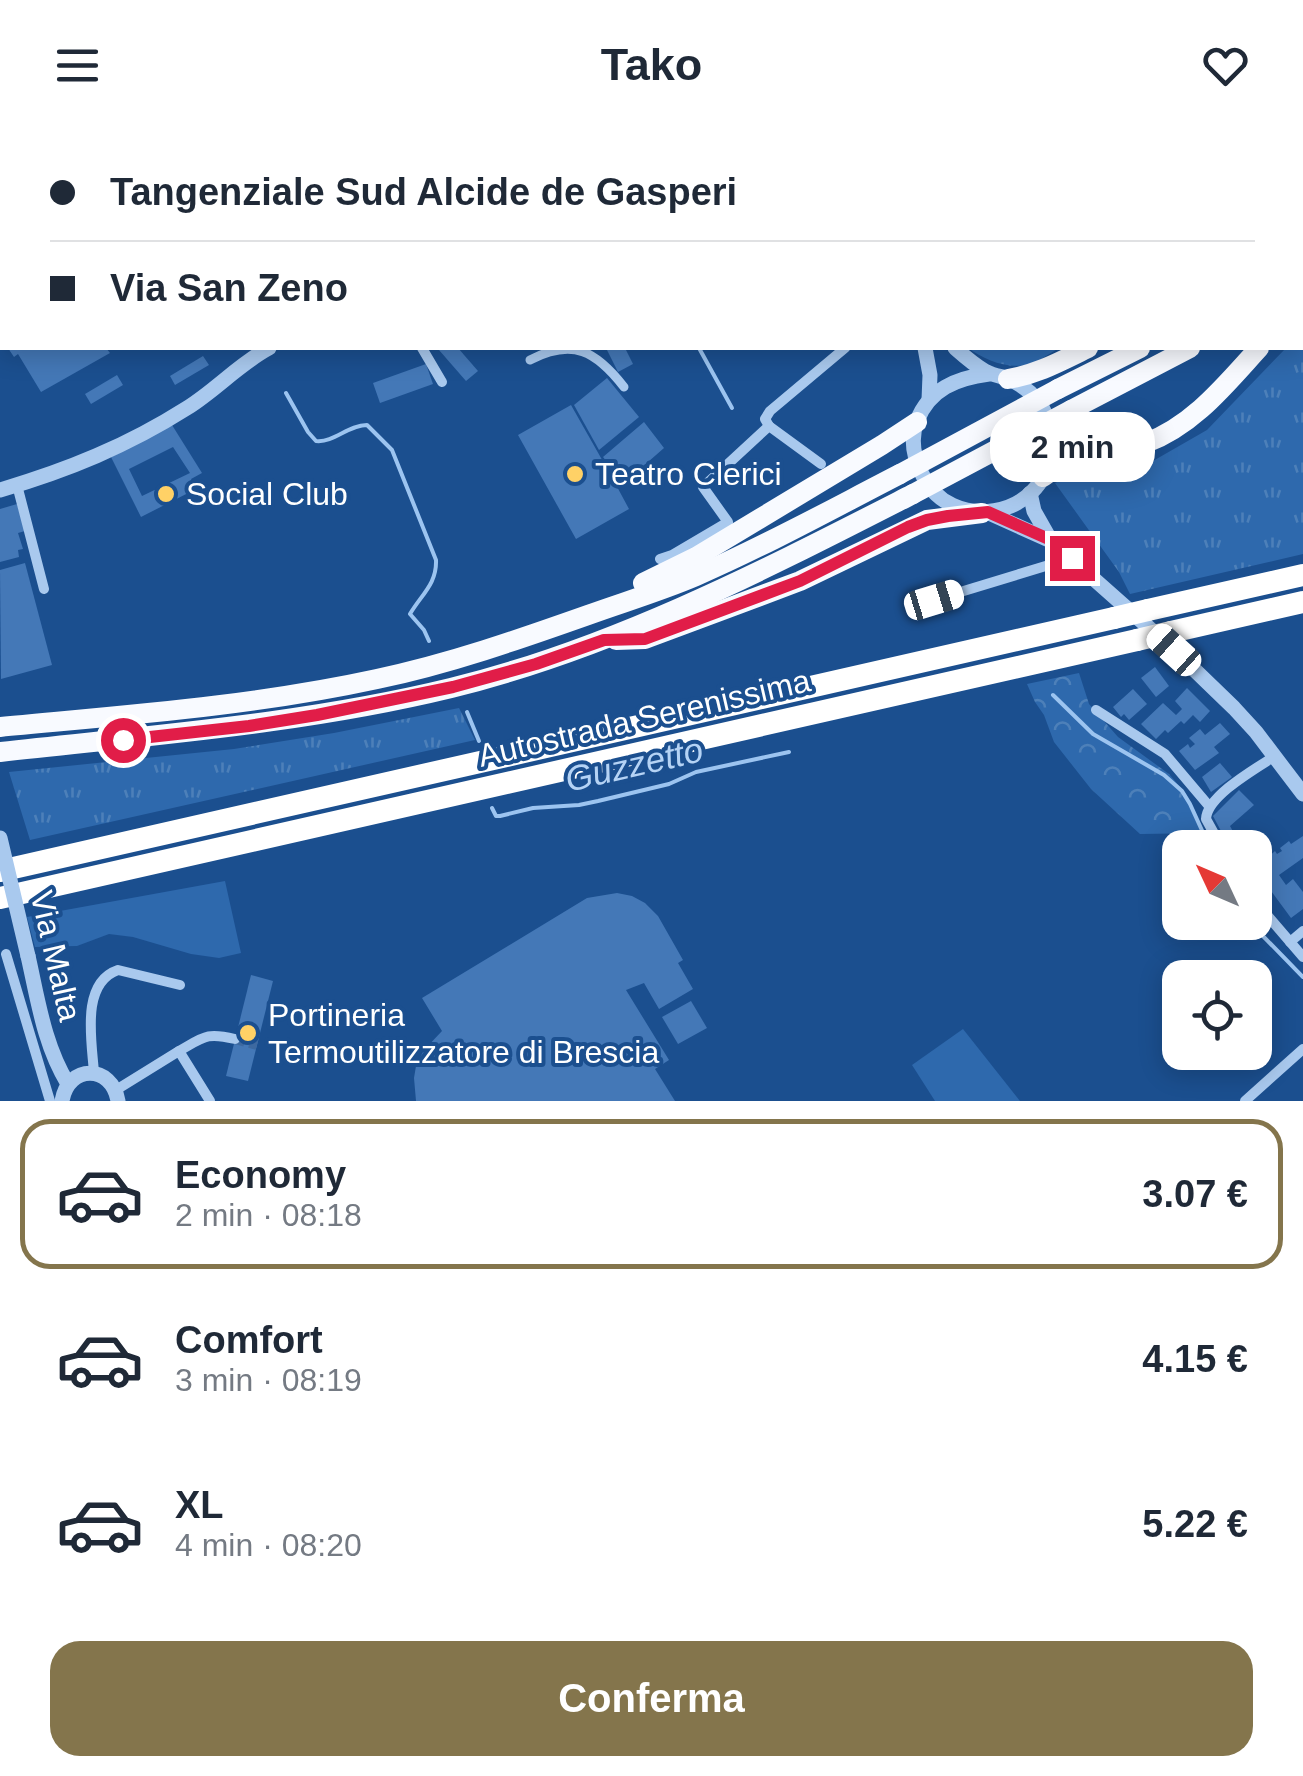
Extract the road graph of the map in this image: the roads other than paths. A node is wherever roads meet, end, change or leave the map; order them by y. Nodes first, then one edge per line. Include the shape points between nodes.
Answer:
1 (266, 350) edge
2 (423, 350) edge
3 (556, 350) edge
4 (570, 350) edge
5 (844, 350) edge
6 (925, 350) edge
7 (958, 350) edge
8 (1084, 350) edge
9 (1136, 350) edge
10 (1186, 350) edge
11 (1257, 350) edge
12 (530, 360) dead end
13 (998, 376) junction
14 (442, 382) dead end
15 (624, 386) dead end
16 (928, 400) junction
17 (916, 422) junction
18 (769, 426) junction
19 (821, 464) dead end
20 (17, 485) junction
21 (1037, 485) junction
22 (0, 490) edge
23 (985, 513) junction
24 (1051, 540) junction
25 (1072, 558) junction
26 (660, 559) dead end
27 (1303, 575) edge
28 (44, 590) dead end
29 (934, 600) dead end
30 (1303, 602) edge
31 (581, 617) junction
32 (604, 640) junction
33 (1096, 710) dead end
34 (0, 728) edge
35 (0, 752) edge
36 (1275, 756) junction
37 (1303, 794) edge
38 (1209, 806) junction
39 (1212, 830) edge
40 (0, 838) edge
41 (0, 871) edge
42 (0, 898) edge
43 (1272, 921) edge
44 (1303, 931) edge
45 (1290, 942) junction
46 (6, 954) dead end
47 (1303, 956) edge
48 (180, 985) dead end
49 (236, 1039) tunnel mouth
50 (1303, 1049) edge
51 (179, 1051) junction
52 (94, 1073) junction
53 (68, 1084) junction
54 (117, 1095) edge
55 (50, 1101) edge
56 (62, 1101) edge
57 (210, 1101) edge
58 (1245, 1101) edge

1 - 20 street via 153,428
2 - 14 street
3 - 12 street
4 - 15 street via 594,356
5 - 18 street via 770,410
6 - 16 street
7 - 13 street
8 - 13 highway via 1029,376
9 - 31 highway, bridge via 766,543
10 - 32 highway, bridge via 776,564
11 - 21 highway via 1168,433 1081,455
13 - 16 street via 964,377
13 - 21 street via 1043,408 1051,434 1049,463
16 - 17 street
17 - 23 street via 915,460 926,484 952,506
17 - 31 highway via 696,557
18 - 19 street
18 - 26 street via 703,487 728,522
20 - 22 street
20 - 28 street
21 - 23 street via 1017,504
21 - 24 street via 1034,511
23 - 24 street
23 - 32 highway via 927,520 800,581 645,639
24 - 25 street
25 - 29 street
25 - 36 street via 1220,694
27 - 41 highway, Autostrada Serenissima, bridge
30 - 42 highway, Autostrada Serenissima, bridge
31 - 34 highway via 380,679 243,702
32 - 35 highway via 453,687 317,715
33 - 38 street via 1164,754
36 - 37 street
36 - 38 street
38 - 39 street
40 - 53 street, Via Malta, bridge via 47,1040
43 - 45 street
44 - 45 street
45 - 47 street
46 - 55 street, Via Malta
48 - 52 street via 118,970 102,980 92,1016
49 - 51 street via 208,1035
50 - 58 street
51 - 54 street
51 - 57 street
52 - 53 street
52 - 54 street
53 - 56 street

